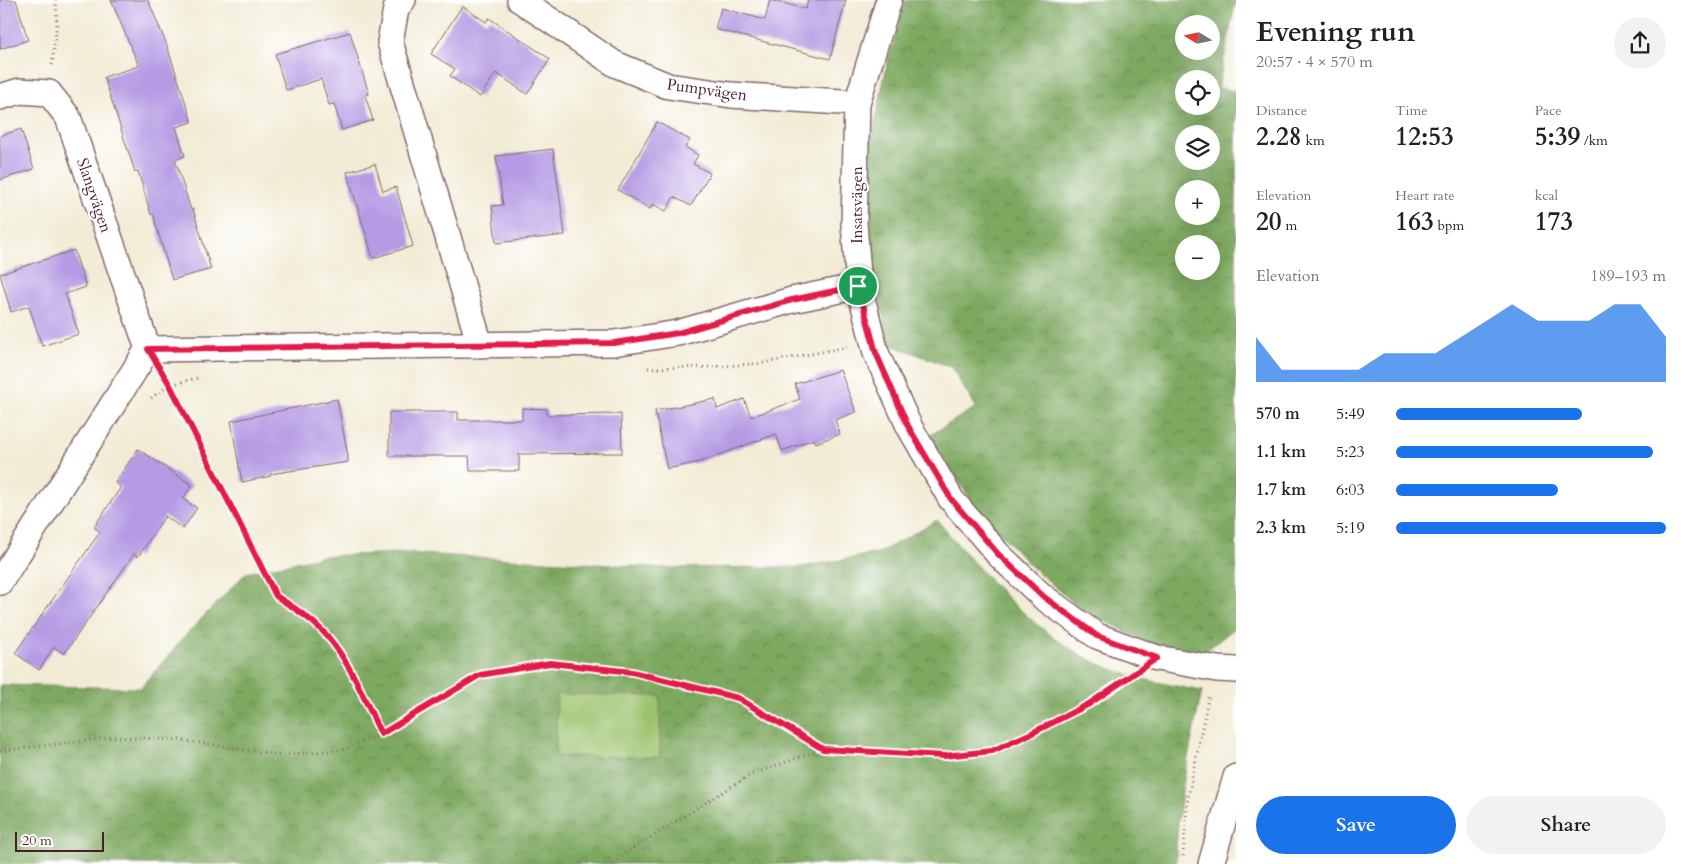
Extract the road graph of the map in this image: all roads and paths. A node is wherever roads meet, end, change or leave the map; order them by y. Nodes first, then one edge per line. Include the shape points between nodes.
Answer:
1 (56, 0) edge
2 (403, 0) edge
3 (520, 0) edge
4 (889, 0) edge
5 (49, 93) junction
6 (0, 97) edge
7 (857, 104) junction
8 (858, 286) junction
9 (480, 345) junction
10 (848, 347) dead end
11 (148, 349) junction
12 (645, 368) dead end
13 (205, 376) dead end
14 (170, 385) junction
15 (148, 402) dead end
16 (0, 582) edge
17 (1157, 658) junction
18 (1226, 670) edge
19 (381, 734) junction
20 (823, 749) junction
21 (0, 751) edge
22 (1236, 777) edge
23 (614, 864) edge
24 (1182, 864) edge
25 (1211, 864) edge

1 - 5 path via 57,23
2 - 9 street via 396,9 390,42
3 - 7 street, Pumpvägen via 615,64 668,86 731,95
4 - 7 street, Insatsvägen
5 - 6 street via 20,91
5 - 11 street, Slangvägen via 68,117
7 - 8 street, Insatsvägen via 854,224
8 - 9 street via 792,300 678,333 614,343
8 - 17 street, Insatsvägen via 876,353 908,426 951,499 998,554 1044,597 1097,636
9 - 11 street
10 - 12 path via 764,363
11 - 14 path
11 - 16 street
13 - 14 path
14 - 15 path
14 - 19 path via 276,596 307,617 332,641
17 - 18 street, Insatsvägen
17 - 20 path via 1089,704 992,751 944,756
18 - 24 path via 1210,689 1188,797
19 - 20 path via 480,675 550,663 632,672 738,698
19 - 21 path via 342,750 279,755 180,740 114,737
20 - 23 path via 750,775 624,854
22 - 25 street

